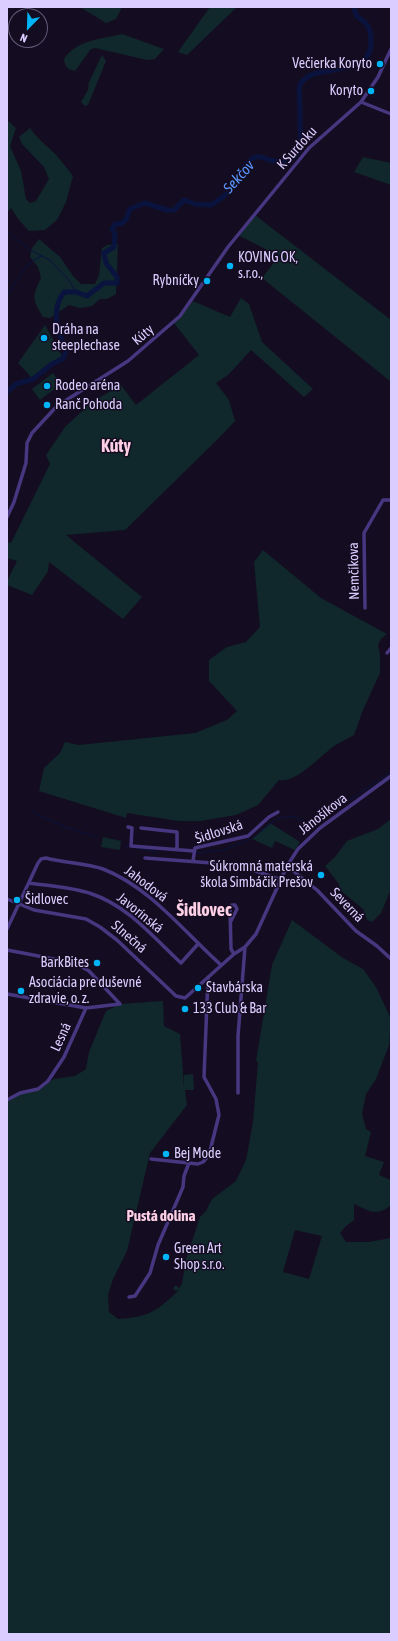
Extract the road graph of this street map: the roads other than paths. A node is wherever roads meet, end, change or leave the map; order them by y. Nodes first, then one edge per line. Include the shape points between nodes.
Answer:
1 (391, 49) edge
2 (361, 102) junction
3 (391, 114) edge
4 (254, 214) joint
5 (391, 500) edge
6 (7, 518) edge
7 (365, 608) dead end
8 (391, 648) edge
9 (387, 653) dead end
10 (391, 776) edge
11 (278, 812) dead end
12 (128, 827) dead end
13 (141, 828) dead end
14 (177, 850) junction
15 (194, 850) junction
16 (145, 858) dead end
17 (193, 861) junction
18 (287, 866) junction
19 (281, 880) junction
20 (29, 883) junction
21 (7, 899) edge
22 (18, 905) junction
23 (231, 921) dead end
24 (7, 929) edge
25 (198, 944) junction
26 (245, 947) junction
27 (7, 950) edge
28 (234, 954) junction
29 (391, 959) edge
30 (221, 965) junction
31 (208, 977) junction
32 (203, 982) junction
33 (7, 994) edge
34 (208, 994) junction
35 (86, 1008) junction
36 (238, 1093) dead end
37 (7, 1100) edge
38 (151, 1159) dead end
39 (189, 1163) junction
40 (129, 1298) dead end

1 - 2 street, K Surdoku via 378,77
2 - 3 street
2 - 4 street, K Surdoku via 309,148
4 - 6 street, Kúty via 173,323 128,361 57,406 32,433 27,443 25,466
5 - 7 street, Nemčíkova via 382,500 364,533
8 - 9 street
10 - 18 street, Jánošíkova via 305,841
11 - 15 street, Šidlovská via 248,836
12 - 14 street via 132,828 131,846
13 - 14 street via 177,832
14 - 15 street
15 - 17 street, Šidlovská
16 - 17 street, Šidlovská
17 - 19 street, Šidlovská via 239,865
18 - 19 street, Jánošíkova
18 - 29 street, Severná via 316,890 356,931
19 - 26 street via 256,934
20 - 22 street
20 - 25 street, Javorinská via 78,890 106,900 132,917 181,964
20 - 25 street, Jahodová via 41,859 46,858 101,869 141,891
21 - 22 street, Slnečná
22 - 24 street
22 - 32 street, Slnečná via 86,919 100,927 179,998 185,998
23 - 28 street via 231,949
25 - 30 street, Jahodová
26 - 28 street
26 - 36 street via 238,1036
27 - 35 street via 74,963 89,971 120,1004
28 - 30 street
30 - 31 street
31 - 32 street, Slnečná
31 - 34 street
32 - 34 street
33 - 35 street, Lesná
34 - 39 street via 204,1077 216,1099 219,1114 207,1159 198,1164
35 - 37 street, Lesná via 64,1057 48,1081 38,1089 20,1092
38 - 39 street
39 - 40 street via 183,1188 158,1245 150,1273 135,1296

